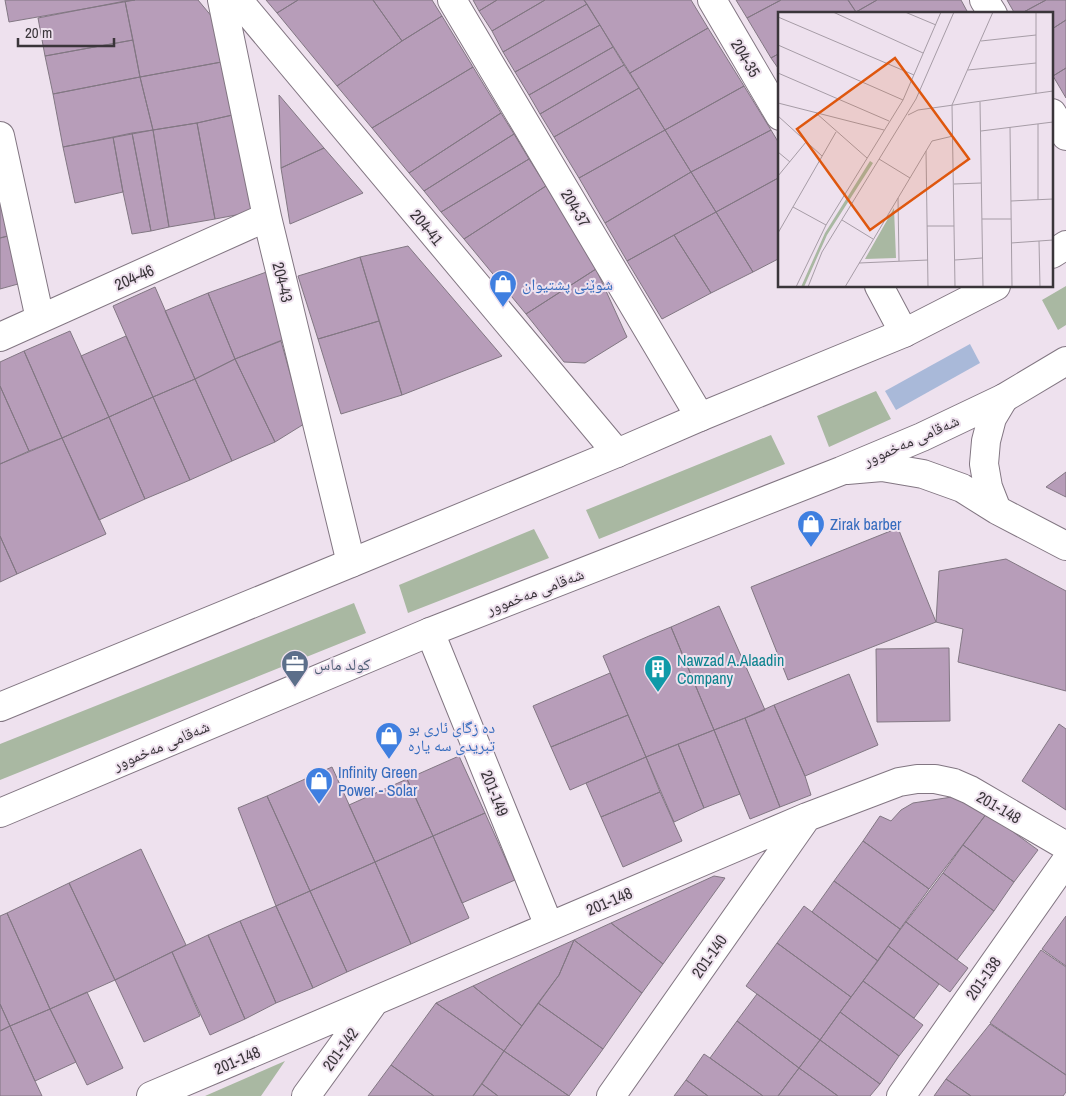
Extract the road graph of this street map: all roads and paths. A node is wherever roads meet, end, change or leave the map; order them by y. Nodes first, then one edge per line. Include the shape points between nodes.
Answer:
1 (222, 0) edge
2 (238, 0) edge
3 (452, 0) edge
4 (712, 0) edge
5 (984, 0) edge
6 (991, 12) edge
7 (778, 113) edge
8 (1054, 117) edge
9 (1066, 136) edge
10 (0, 140) edge
11 (267, 218) junction
12 (1066, 245) edge
13 (1054, 253) edge
14 (880, 288) edge
15 (992, 288) edge
16 (40, 319) junction
17 (904, 334) junction
18 (0, 337) edge
19 (1066, 362) edge
20 (1004, 398) junction
21 (700, 417) junction
22 (617, 453) junction
23 (841, 470) junction
24 (997, 510) junction
25 (1066, 546) edge
26 (351, 563) junction
27 (430, 632) junction
28 (0, 707) edge
29 (0, 813) edge
30 (807, 817) junction
31 (1066, 846) edge
32 (1066, 861) edge
33 (549, 926) junction
34 (374, 1001) junction
35 (151, 1096) edge
36 (306, 1096) edge
37 (611, 1096) edge
38 (901, 1096) edge

1 - 11 main road, 204-43
2 - 22 main road, 204-41
3 - 21 main road, 204-37
4 - 7 main road, 204-35
5 - 6 main road
8 - 9 main road
10 - 16 main road
11 - 16 main road, 204-46
11 - 26 main road, 204-43
12 - 13 main road
14 - 17 main road
15 - 17 main road
16 - 18 main road, 204-46
17 - 21 main road
19 - 20 main road, شەقامی مەخموور
20 - 23 main road, شەقامی مەخموور
20 - 24 main road via 992,418 984,464
21 - 22 main road
22 - 26 main road
23 - 24 main road via 882,468 923,474 962,488
23 - 27 main road, شەقامی مەخموور
24 - 25 main road
26 - 28 main road
27 - 29 main road, شەقامی مەخموور
27 - 33 main road, 201-149
30 - 31 main road, 201-148 via 899,782 935,779 970,790
30 - 33 main road, 201-148
30 - 37 main road, 201-140
32 - 38 main road, 201-138
33 - 34 main road, 201-148
34 - 35 main road, 201-148
34 - 36 main road, 201-142

